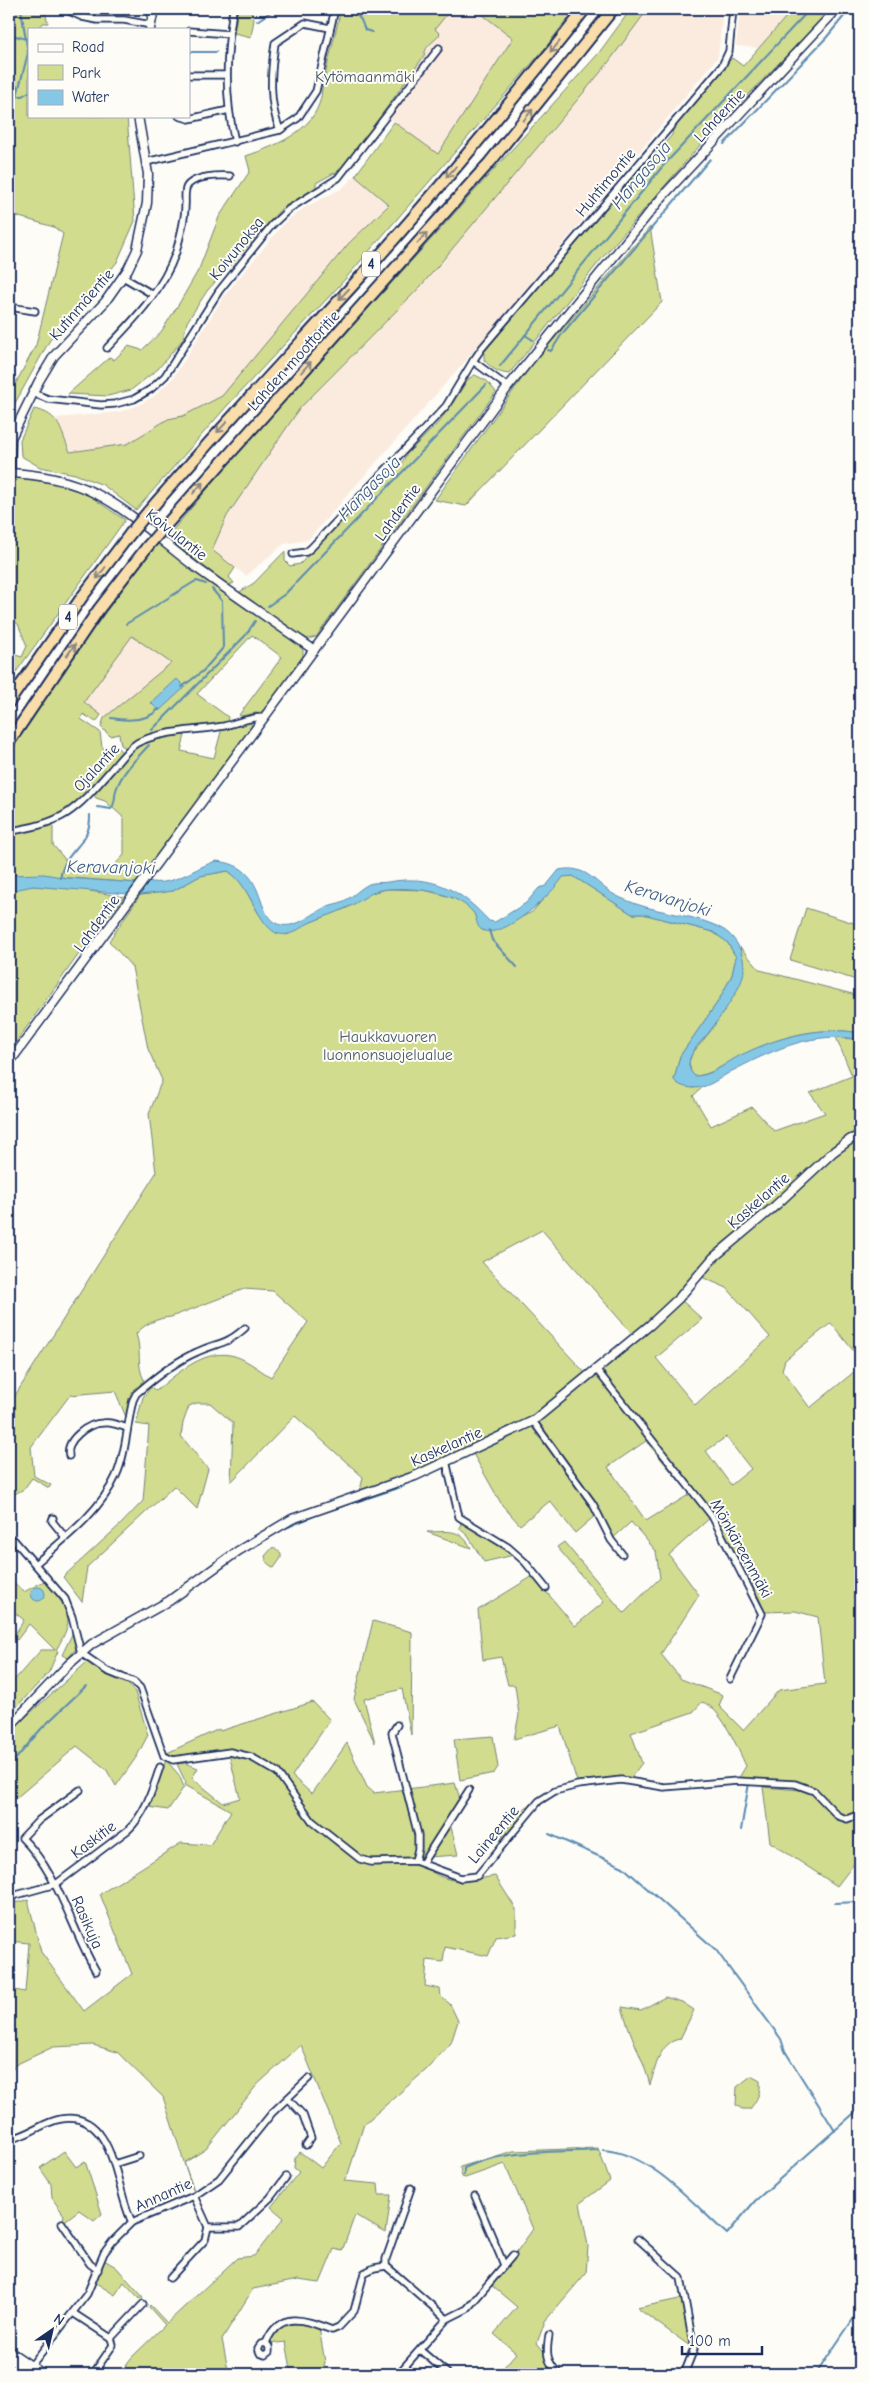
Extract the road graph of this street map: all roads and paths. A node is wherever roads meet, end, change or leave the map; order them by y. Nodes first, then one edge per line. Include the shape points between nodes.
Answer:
1 (64, 9) edge
2 (154, 9) edge
3 (233, 9) edge
4 (335, 9) edge
5 (585, 9) edge
6 (613, 9) edge
7 (734, 9) edge
8 (837, 9) edge
9 (150, 27) edge
10 (330, 28) junction
11 (190, 31) edge
12 (230, 34) junction
13 (439, 48) dead end
14 (190, 75) edge
15 (226, 75) junction
16 (229, 110) junction
17 (138, 118) edge
18 (186, 118) edge
19 (280, 130) junction
20 (236, 142) junction
21 (146, 162) junction
22 (230, 176) dead end
23 (123, 277) junction
24 (152, 294) junction
25 (9, 307) edge
26 (35, 312) dead end
27 (106, 348) dead end
28 (473, 362) junction
29 (508, 387) junction
30 (33, 394) junction
31 (9, 473) edge
32 (293, 554) dead end
33 (314, 650) junction
34 (9, 702) edge
35 (265, 717) junction
36 (9, 742) edge
37 (9, 831) edge
38 (10, 1063) edge
39 (860, 1136) edge
40 (245, 1328) dead end
41 (596, 1369) junction
42 (533, 1421) junction
43 (127, 1428) junction
44 (69, 1456) dead end
45 (446, 1462) junction
46 (53, 1518) dead end
47 (9, 1537) edge
48 (65, 1537) junction
49 (622, 1554) dead end
50 (35, 1564) junction
51 (546, 1588) dead end
52 (81, 1653) junction
53 (730, 1680) dead end
54 (397, 1725) dead end
55 (9, 1727) edge
56 (160, 1767) dead end
57 (80, 1790) dead end
58 (469, 1790) dead end
59 (860, 1814) edge
60 (415, 1861) junction
61 (423, 1862) junction
62 (56, 1884) junction
63 (9, 1897) edge
64 (96, 1971) dead end
65 (309, 2078) dead end
66 (288, 2099) junction
67 (9, 2139) edge
68 (306, 2145) dead end
69 (139, 2156) dead end
70 (114, 2164) junction
71 (286, 2177) dead end
72 (410, 2188) dead end
73 (194, 2196) junction
74 (475, 2196) dead end
75 (132, 2222) junction
76 (62, 2223) dead end
77 (208, 2228) junction
78 (638, 2239) dead end
79 (513, 2255) dead end
80 (504, 2265) junction
81 (386, 2266) junction
82 (98, 2270) junction
83 (170, 2278) dead end
84 (143, 2304) dead end
85 (73, 2313) junction
86 (447, 2319) junction
87 (549, 2335) dead end
88 (111, 2338) junction
89 (266, 2343) dead end
90 (420, 2350) junction
91 (9, 2351) edge
92 (9, 2359) edge
93 (30, 2370) edge
94 (43, 2374) edge
95 (94, 2374) edge
96 (398, 2374) edge
97 (446, 2374) edge
98 (559, 2374) edge
99 (684, 2374) edge

1 - 9 street via 82,17 124,20
2 - 9 street
3 - 12 street
4 - 10 street
5 -> 34 highway, Lahden moottoritie / 4, bridge via 472,148 380,254 148,512
36 -> 6 highway, Lahden moottoritie / 4, bridge via 99,609 166,525 490,162
7 - 28 street, Huhtimontie via 729,50 722,66
8 - 29 street, Lahdentie via 663,196
10 - 19 street via 316,91 298,118
10 - 19 street via 305,23 275,43 270,80
11 - 12 street
12 - 15 street
13 - 30 street, Koivunoksa via 338,178 289,209 272,225 219,291 165,376 151,389 134,399 101,405 48,399
14 - 15 street
15 - 16 street
16 - 18 street
16 - 20 street
17 - 21 street, Kutinmäentie
19 - 20 street
20 - 21 street
21 - 23 street, Kutinmäentie via 147,203 142,232
22 - 24 street via 196,180 188,185 176,252 166,277
23 - 24 street
23 - 30 street, Kutinmäentie via 103,304 54,356
24 - 27 street via 135,318
25 - 26 street
28 - 29 street
28 - 32 street, Huhtimontie via 446,406 432,422 311,548
29 - 33 street, Lahdentie
30 - 31 street, Kutinmäentie via 11,438
31 - 33 street, Koivulantie via 50,477 96,492
33 - 35 street, Lahdentie
35 - 37 street, Ojalantie via 161,736 137,744 80,804 55,821
35 - 38 street, Lahdentie
39 - 41 street, Kaskelantie via 833,1152 737,1236 650,1326
40 - 43 street via 227,1342 196,1352 142,1390 133,1400
41 - 42 street, Kaskelantie
41 - 53 street, Mönkäreenmäki via 712,1516 762,1614
42 - 45 street, Kaskelantie
42 - 49 street via 594,1504 611,1540
43 - 44 street via 103,1422 92,1425 73,1439 68,1447
43 - 48 street via 116,1477 94,1509
45 - 51 street via 459,1517 508,1547
45 - 52 street, Kaskelantie via 292,1519 169,1601
46 - 48 street
47 - 50 street
48 - 50 street
50 - 52 street via 65,1598
52 - 55 street, Kaskelantie
52 - 60 street, Laineentie via 106,1671 134,1682 140,1688 164,1756 174,1760 230,1752 251,1757 277,1772 312,1821 354,1855 371,1862
54 - 60 street via 392,1734 418,1835
56 - 62 street, Kaskitie via 138,1820
57 - 62 street, Rasikuja via 38,1820 22,1838 45,1864
58 - 61 street
59 - 61 street, Laineentie via 847,1820 838,1816 814,1791 795,1784 737,1780 664,1787 621,1780 562,1789 539,1801 476,1876 461,1878
60 - 61 street, Laineentie
62 - 63 street, Kaskitie
62 - 64 street, Rasikuja via 79,1942
65 - 66 street, Annantie
66 - 68 street via 303,2115 311,2138
66 - 73 street, Annantie via 272,2113 219,2179
67 - 70 street via 25,2136 47,2122 63,2118 83,2121 104,2138
69 - 70 street
70 - 75 street
71 - 77 street via 270,2198 239,2227
72 - 81 street
73 - 75 street, Annantie
73 - 77 street
74 - 80 street
75 - 82 street, Annantie via 108,2247
76 - 82 street via 90,2264
77 - 83 street via 205,2240
78 - 99 street via 681,2278 694,2349
79 - 80 street
80 - 86 street via 467,2309
81 - 86 street
81 - 89 street via 364,2273 354,2310 339,2327 332,2330 309,2321 286,2321 273,2330
82 - 85 street, Annantie via 88,2294
84 - 88 street
85 - 88 street
85 - 93 street, Annantie
86 - 90 street
87 - 98 street via 548,2361
88 - 95 street via 112,2345
90 - 96 street
90 - 97 street
91 - 93 street
92 - 93 street
93 - 94 street

